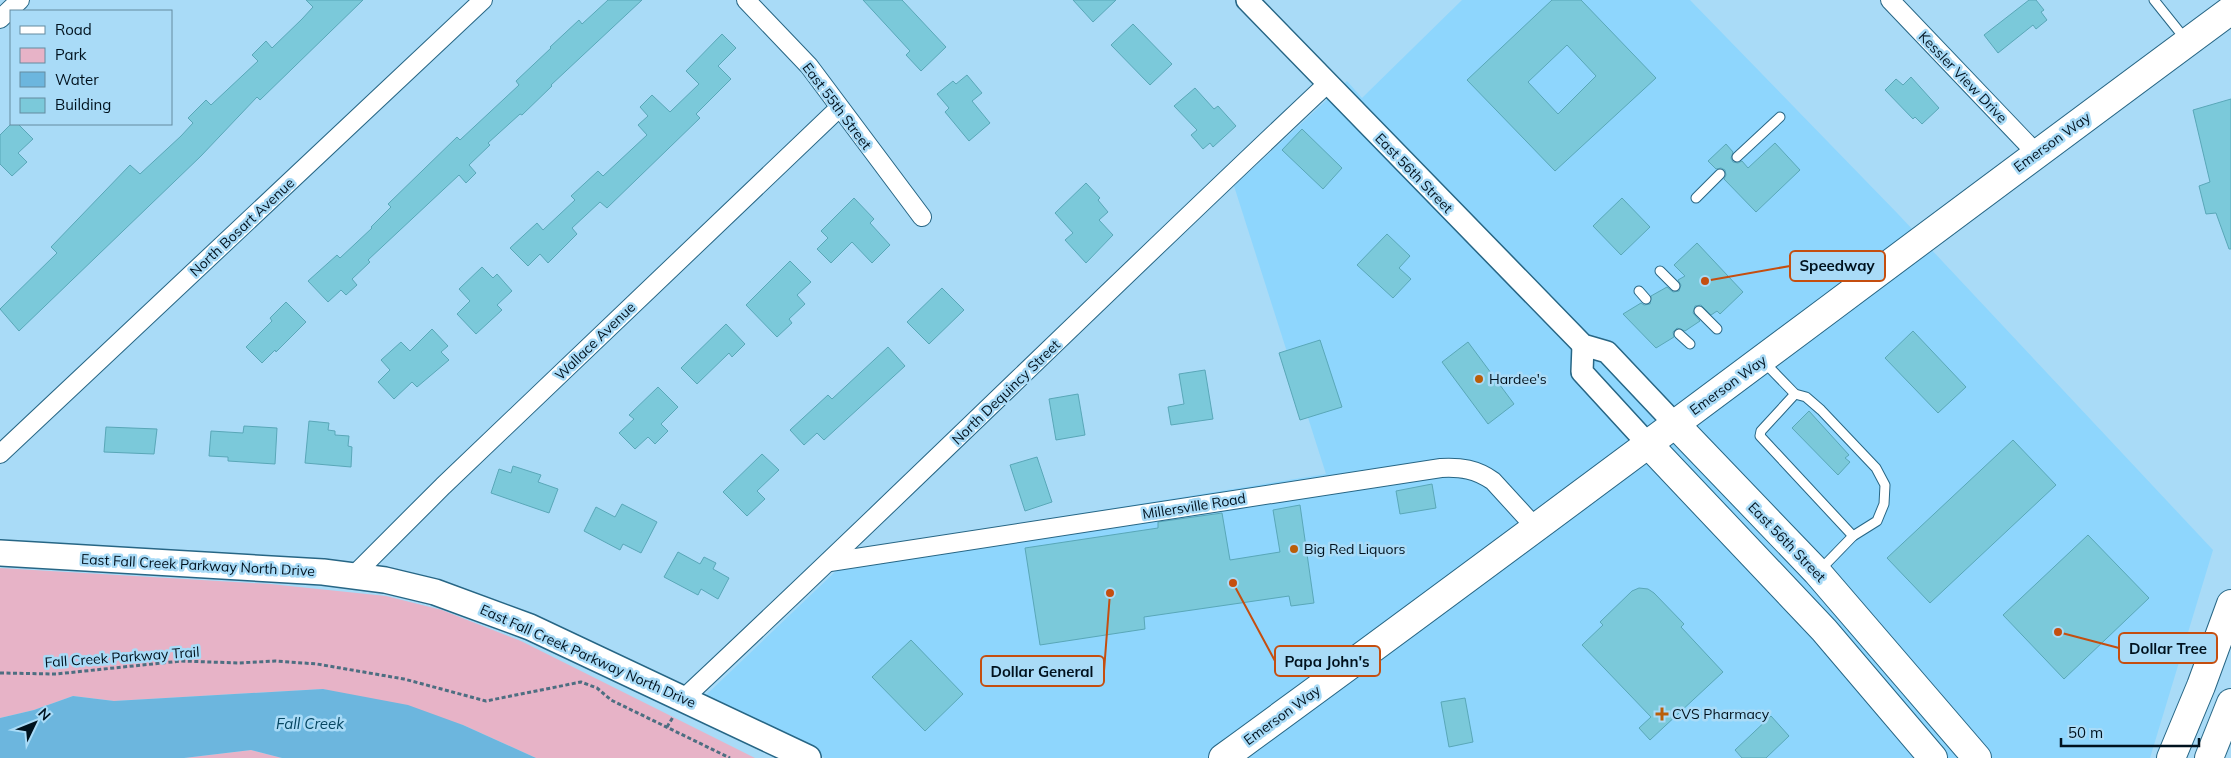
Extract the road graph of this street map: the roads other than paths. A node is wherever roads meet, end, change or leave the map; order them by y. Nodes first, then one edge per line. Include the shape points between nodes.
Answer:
1 (20, 0) edge
2 (483, 0) edge
3 (746, 0) edge
4 (1247, 0) edge
5 (1890, 0) edge
6 (2154, 0) edge
7 (2231, 10) edge
8 (0, 19) edge
9 (2187, 42) junction
10 (1327, 84) junction
11 (839, 108) junction
12 (1780, 118) dead end
13 (2036, 153) junction
14 (1738, 157) dead end
15 (1720, 174) dead end
16 (1696, 198) dead end
17 (922, 217) dead end
18 (1660, 271) dead end
19 (1675, 286) dead end
20 (1640, 291) dead end
21 (1646, 299) dead end
22 (1699, 311) dead end
23 (1717, 329) dead end
24 (1679, 334) dead end
25 (1583, 344) junction
26 (1690, 344) dead end
27 (1762, 360) junction
28 (1795, 394) junction
29 (1675, 424) junction
30 (1648, 444) junction
31 (0, 454) edge
32 (1536, 528) junction
33 (1853, 536) junction
34 (0, 553) edge
35 (830, 562) junction
36 (1817, 572) junction
37 (353, 576) junction
38 (2229, 614) edge
39 (683, 699) junction
40 (2231, 703) edge
41 (808, 758) edge
42 (1223, 758) edge
43 (1933, 758) edge
44 (1977, 758) edge
45 (2172, 758) edge
46 (2209, 758) edge

1 - 8 street
2 - 31 street, North Bosart Avenue
3 - 11 street, East 55th Street via 809,66
4 - 10 street, East 56th Street
5 - 13 street, Kessler View Drive
6 - 9 lane
7 - 9 main road, Emerson Way
9 - 13 main road, Emerson Way
10 - 25 street, East 56th Street
10 - 35 street, North Dequincy Street
11 - 17 street, East 55th Street
11 - 37 street, Wallace Avenue
12 - 14 lane
13 - 27 main road, Emerson Way
15 - 16 lane
18 - 19 lane
20 - 21 lane
22 - 23 lane
24 - 26 lane
25 - 29 street, East 56th Street via 1607,352
25 - 30 street via 1582,372
27 - 28 lane
27 - 29 main road, Emerson Way
28 - 33 lane via 1760,436
28 - 33 lane via 1814,402 1882,478 1885,494 1879,518
29 - 30 main road, Emerson Way
29 - 36 main road, East 56th Street
30 - 32 main road, Emerson Way
30 - 43 main road via 1818,624
32 - 35 street, Millersville Road via 1493,481 1467,469 1441,468
32 - 42 main road, Emerson Way
33 - 36 lane
34 - 37 main road, East Fall Creek Parkway North Drive
35 - 39 street, North Dequincy Street
36 - 44 main road, East 56th Street
37 - 39 main road, East Fall Creek Parkway North Drive via 386,580 470,604 530,627
38 - 45 main road
39 - 41 main road, East Fall Creek Parkway North Drive
40 - 46 main road

